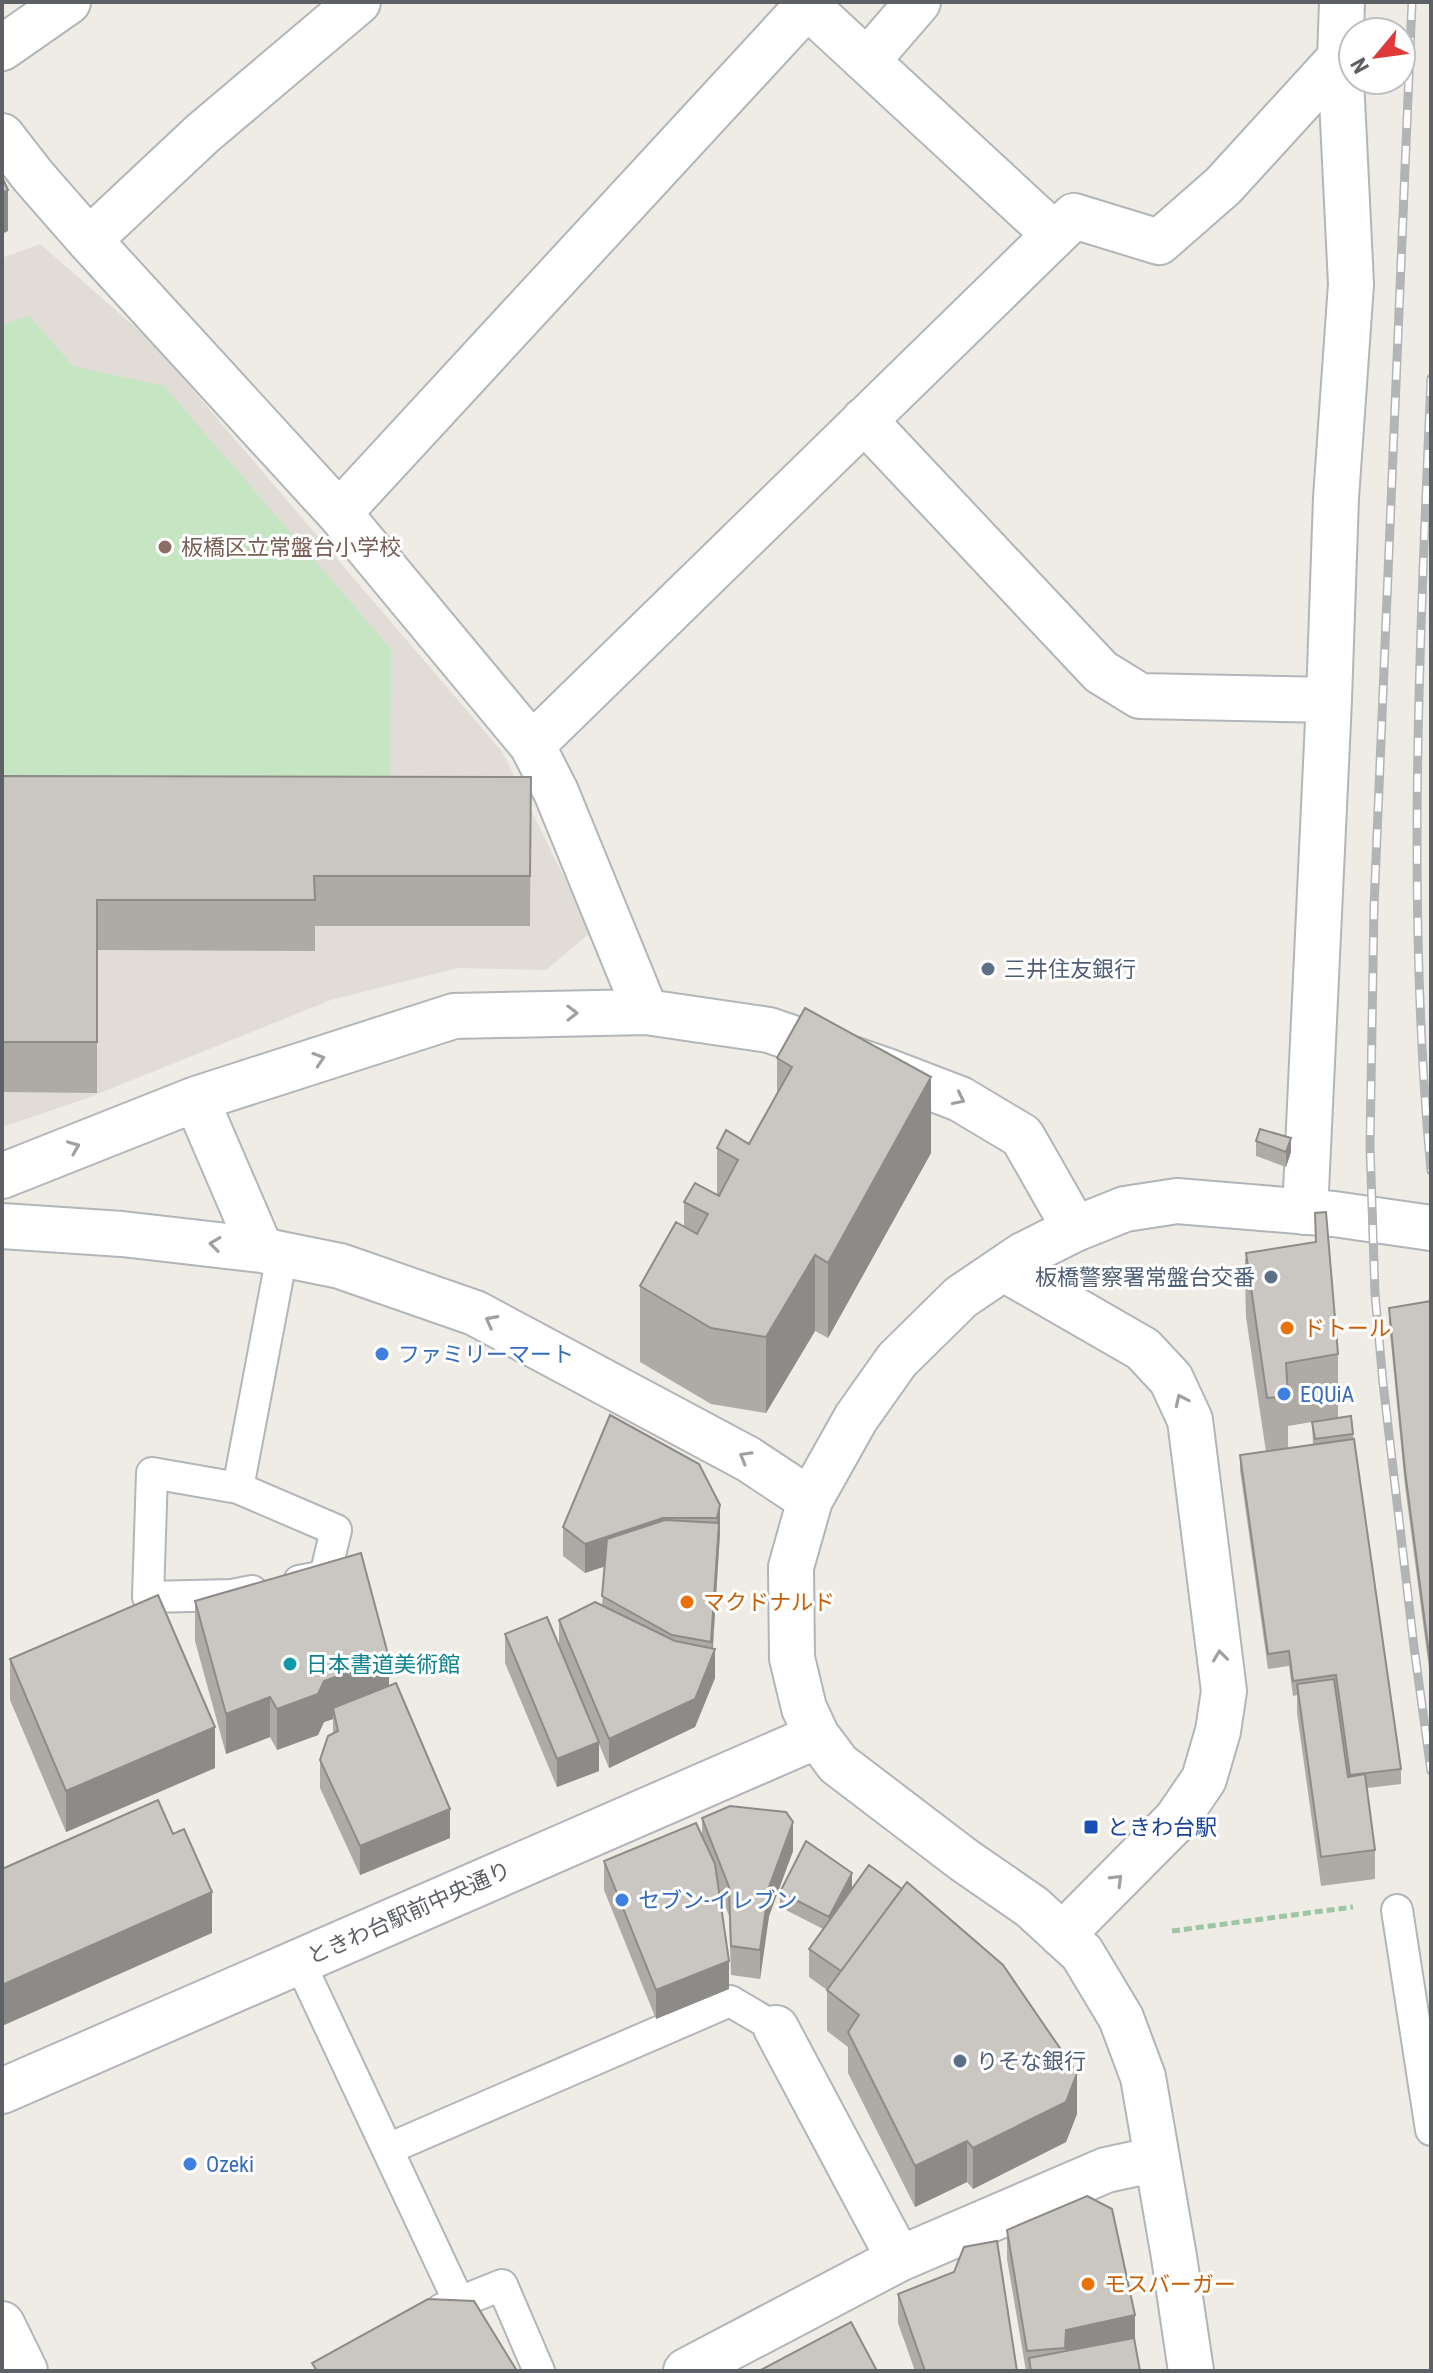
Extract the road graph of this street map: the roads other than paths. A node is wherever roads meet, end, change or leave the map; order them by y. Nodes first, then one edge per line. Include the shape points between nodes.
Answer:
1 (68, 2) edge
2 (358, 2) edge
3 (918, 2) edge
4 (805, 4) edge
5 (2, 48) edge
6 (867, 61) junction
7 (1337, 61) edge
8 (1342, 96) edge
9 (2, 136) edge
10 (1054, 234) junction
11 (89, 240) junction
12 (864, 420) junction
13 (339, 513) junction
14 (1329, 700) junction
15 (532, 745) junction
16 (646, 1012) junction
17 (196, 1099) junction
18 (2, 1176) edge
19 (1305, 1212) junction
20 (2, 1226) edge
21 (1431, 1228) edge
22 (1075, 1229) junction
23 (271, 1252) junction
24 (1004, 1269) junction
25 (238, 1488) junction
26 (810, 1500) junction
27 (817, 1736) junction
28 (1397, 1910) road end
29 (1062, 1935) junction
30 (299, 1961) junction
31 (776, 2028) joint
32 (2, 2091) edge
33 (1431, 2130) edge
34 (388, 2149) junction
35 (1157, 2159) junction
36 (899, 2259) junction
37 (459, 2302) junction
38 (431, 2314) edge
39 (2, 2324) edge
40 (25, 2371) edge
41 (539, 2371) edge
42 (686, 2371) edge
43 (1191, 2371) edge

1 - 5 street
2 - 11 street via 203,133
3 - 6 street
4 - 6 street
4 - 13 street
6 - 10 street
7 - 10 street via 1223,186 1159,242 1074,216
8 - 14 street via 1351,284
9 - 11 street
10 - 12 street
11 - 13 street
12 - 14 street via 1101,672 1140,696
12 - 15 street
13 - 15 street
14 - 19 street
15 - 16 street
17 -> 16 street via 454,1016
16 -> 22 street via 769,1030 960,1099 1022,1136
18 -> 17 street
17 - 23 street
19 - 21 street
19 - 22 street via 1177,1201 1125,1209
23 -> 20 street
22 - 24 street
23 - 25 lane
26 -> 23 street via 748,1459 475,1313 340,1266
24 - 26 street via 961,1297 897,1360 856,1418
29 -> 24 street via 1176,1820 1204,1779 1224,1691 1190,1420 1171,1379 1143,1349
25 - 25 lane via 152,1473 148,1597 232,1595 325,1576 336,1530
26 - 27 street via 791,1567 792,1658
27 - 29 street via 838,1764 1032,1907
27 - 30 street, ときわ台駅前中央通り
28 - 33 lane
29 - 35 street via 1082,1953 1121,2018 1143,2077
30 - 32 street, ときわ台駅前中央通り
30 - 34 lane
31 - 34 lane via 730,2001
31 - 36 street
34 - 37 lane
35 - 36 street via 1106,2170
35 - 43 street
36 - 42 street
37 - 38 lane
37 - 41 lane via 502,2285
39 - 40 street

